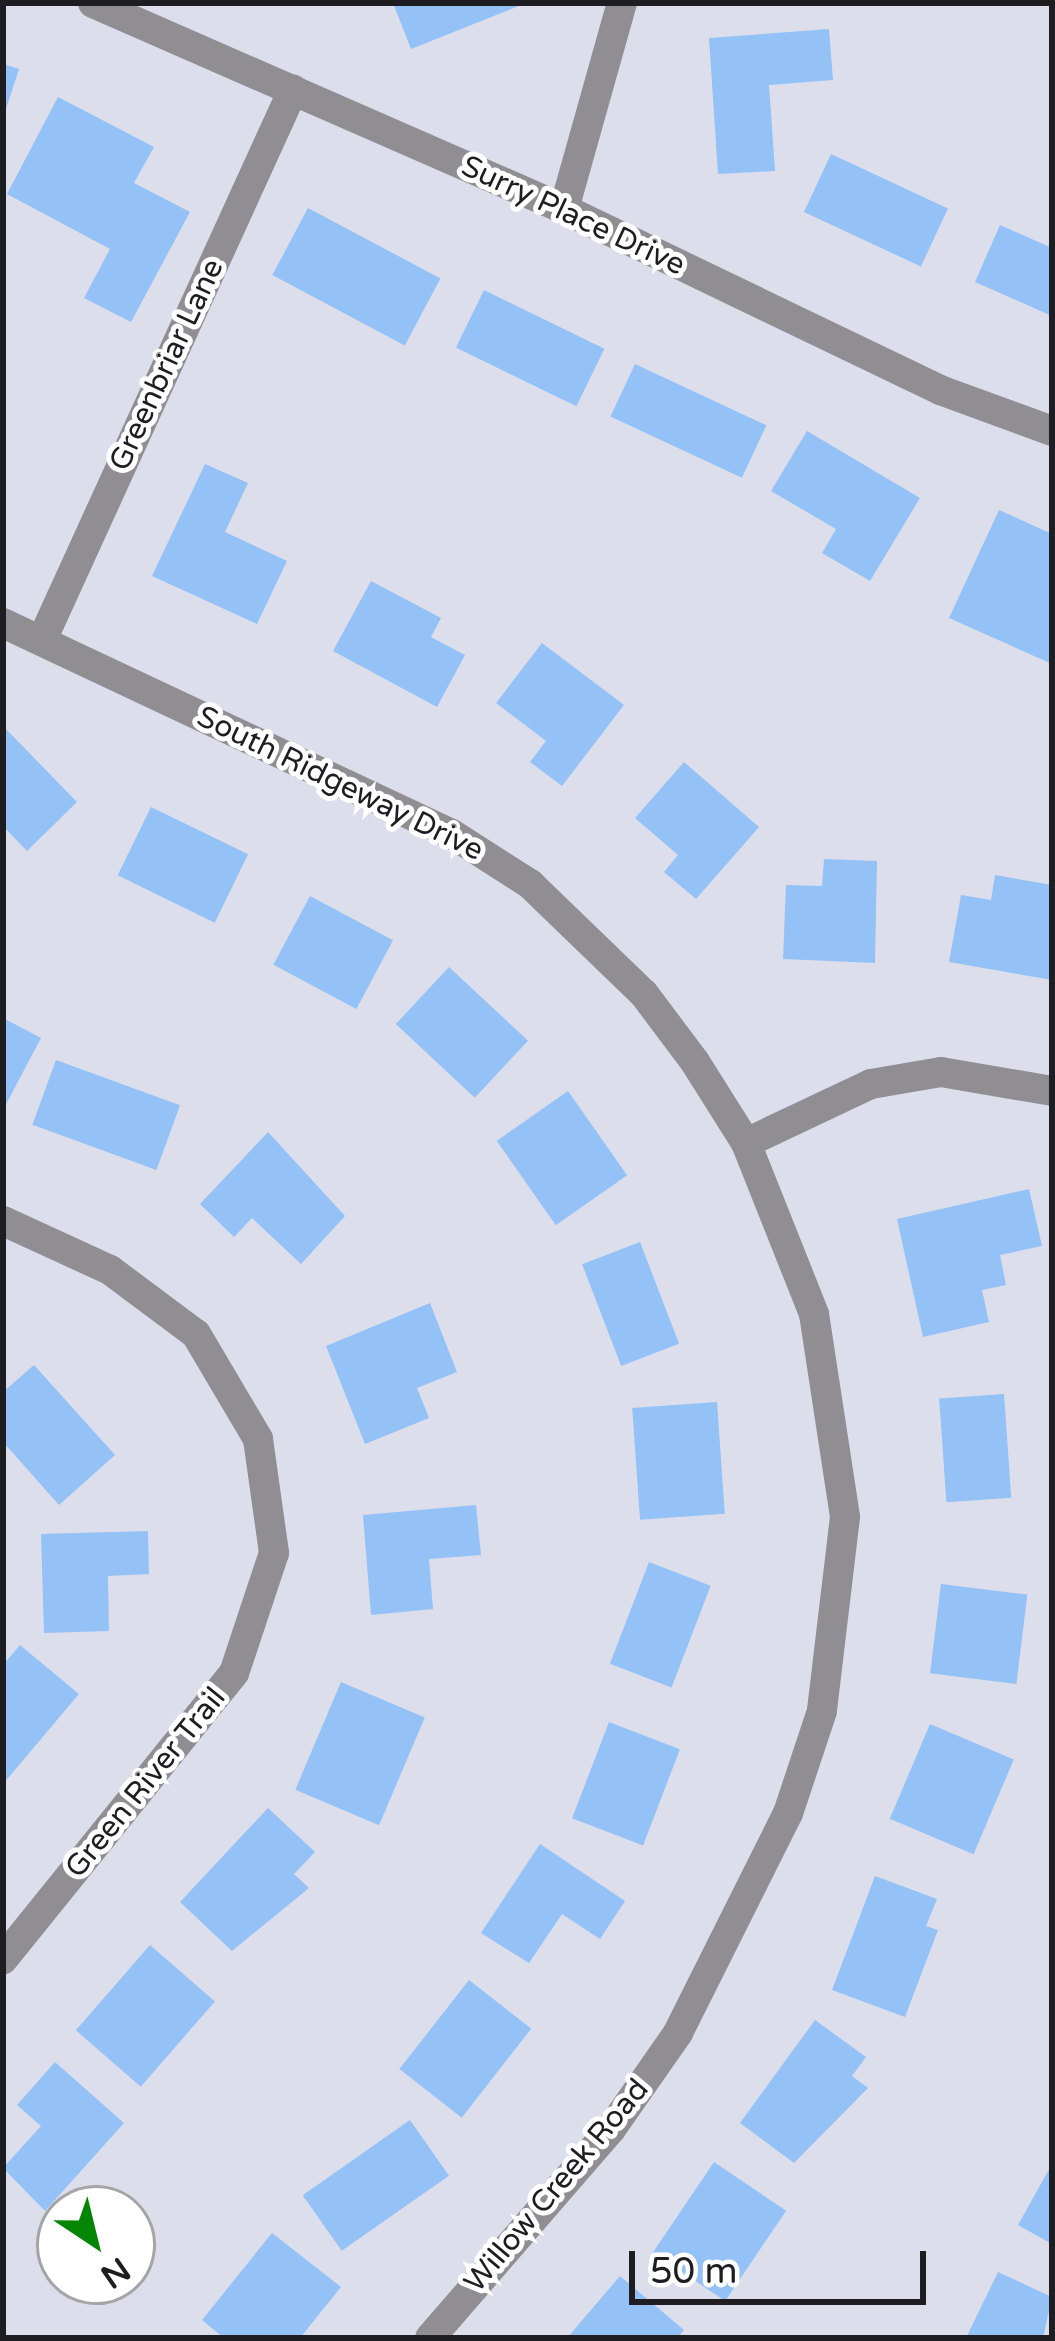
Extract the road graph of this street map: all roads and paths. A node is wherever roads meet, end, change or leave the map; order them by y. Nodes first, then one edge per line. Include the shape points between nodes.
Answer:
1 (93, 3) edge
2 (622, 3) edge
3 (293, 90) junction
4 (564, 209) junction
5 (1052, 430) edge
6 (3, 623) edge
7 (42, 640) junction
8 (1052, 1091) edge
9 (746, 1143) junction
10 (3, 1222) edge
11 (3, 1959) edge
12 (430, 2338) edge

1 - 3 street, Surry Place Drive
2 - 4 street
3 - 4 street, Surry Place Drive
3 - 7 street, Greenbriar Lane
4 - 5 street, Surry Place Drive via 940,390
6 - 7 street, South Ridgeway Drive
7 - 9 street, South Ridgeway Drive via 452,834 530,884 644,994
8 - 9 street via 1003,1076 894,1080
9 - 12 street, Willow Creek Road via 814,1314 834,1420 845,1517 822,1711 755,1896 678,2033 611,2129
10 - 11 street, Green River Trail via 110,1270 196,1334 258,1439 274,1553 234,1673

